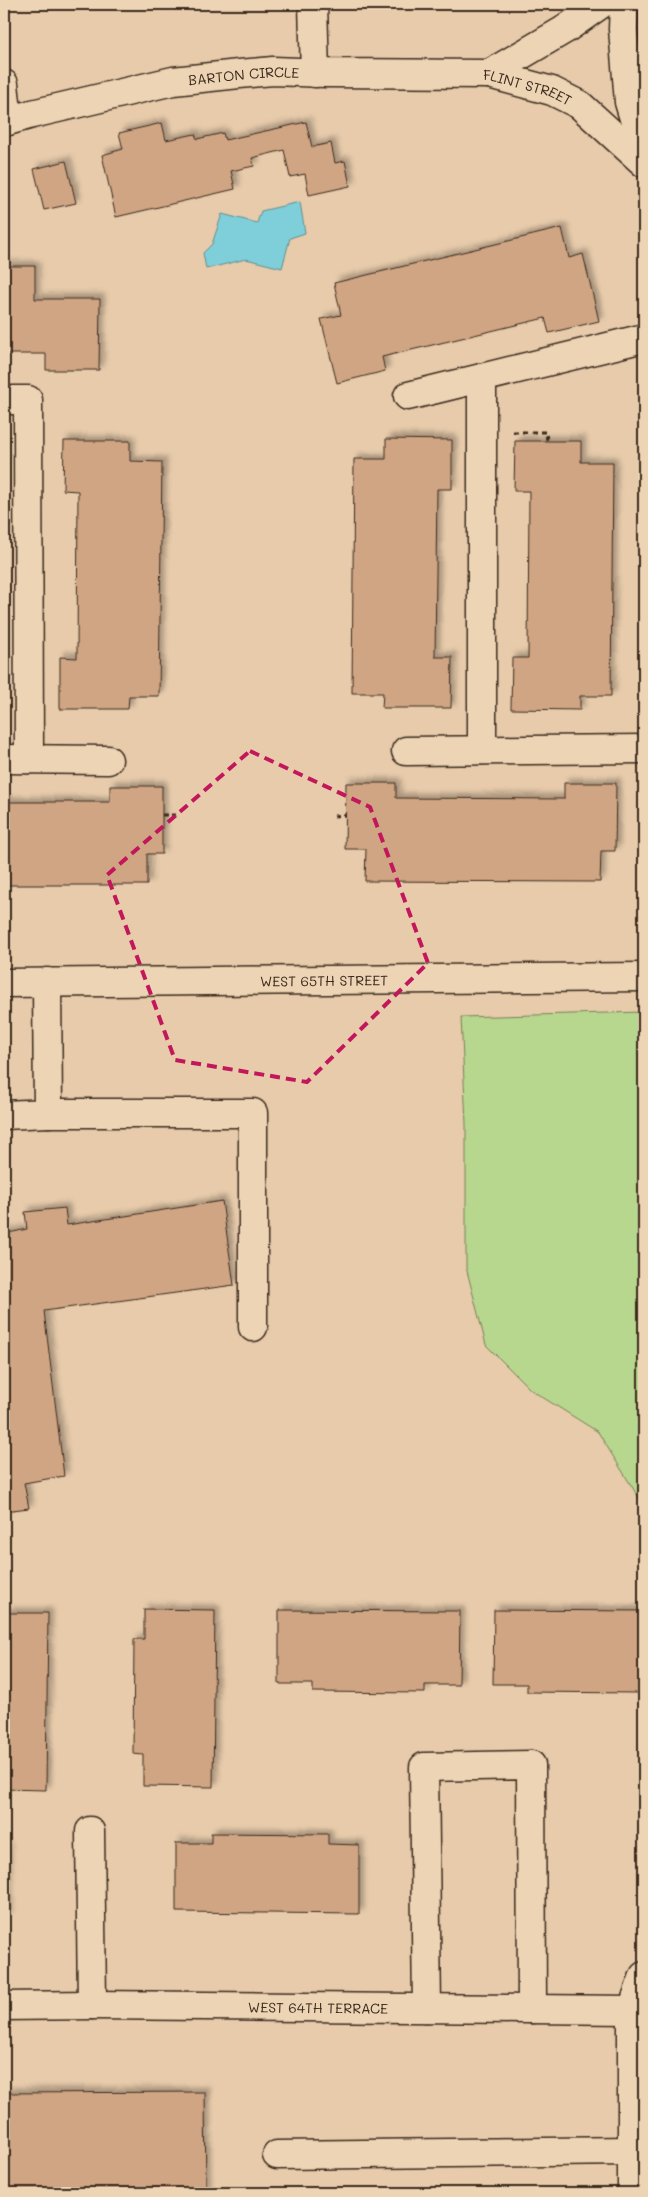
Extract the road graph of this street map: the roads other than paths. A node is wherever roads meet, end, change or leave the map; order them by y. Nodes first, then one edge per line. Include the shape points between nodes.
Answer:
1 (313, 4) edge
2 (601, 4) edge
3 (624, 4) edge
4 (635, 62) edge
5 (315, 73) junction
6 (489, 74) junction
7 (4, 84) edge
8 (6, 122) edge
9 (644, 152) edge
10 (644, 163) edge
11 (644, 338) edge
12 (482, 378) junction
13 (408, 396) dead end
14 (4, 400) edge
15 (644, 748) edge
16 (482, 750) junction
17 (406, 751) dead end
18 (16, 759) edge
19 (108, 760) dead end
20 (644, 977) edge
21 (47, 982) junction
22 (4, 983) edge
23 (48, 1113) junction
24 (4, 1115) edge
25 (253, 1327) dead end
26 (90, 1831) dead end
27 (644, 1976) edge
28 (92, 2005) junction
29 (4, 2006) edge
30 (427, 2008) junction
31 (532, 2009) junction
32 (632, 2010) junction
33 (632, 2151) junction
34 (277, 2155) dead end
35 (632, 2193) edge

1 - 5 street
2 - 6 street, FLINT STREET
3 - 4 street via 623,29
4 - 9 street via 629,102
5 - 6 street, BARTON CIRCLE
5 - 8 street, BARTON CIRCLE via 273,71 173,81
6 - 10 street, FLINT STREET via 552,92 580,105
7 - 8 street
11 - 12 street
12 - 13 street
12 - 16 street
14 - 18 street via 28,400
15 - 16 street
16 - 17 street
18 - 19 street
20 - 21 street, WEST 65TH STREET
21 - 22 street, WEST 65TH STREET
21 - 23 street
23 - 24 street
23 - 25 street via 253,1113
26 - 28 street
27 - 32 street
28 - 29 street, WEST 64TH TERRACE
28 - 30 street, WEST 64TH TERRACE
30 - 31 street, WEST 64TH TERRACE
30 - 31 street via 424,1767 531,1765
31 - 32 street, WEST 64TH TERRACE
32 - 33 street
33 - 34 street
33 - 35 street

